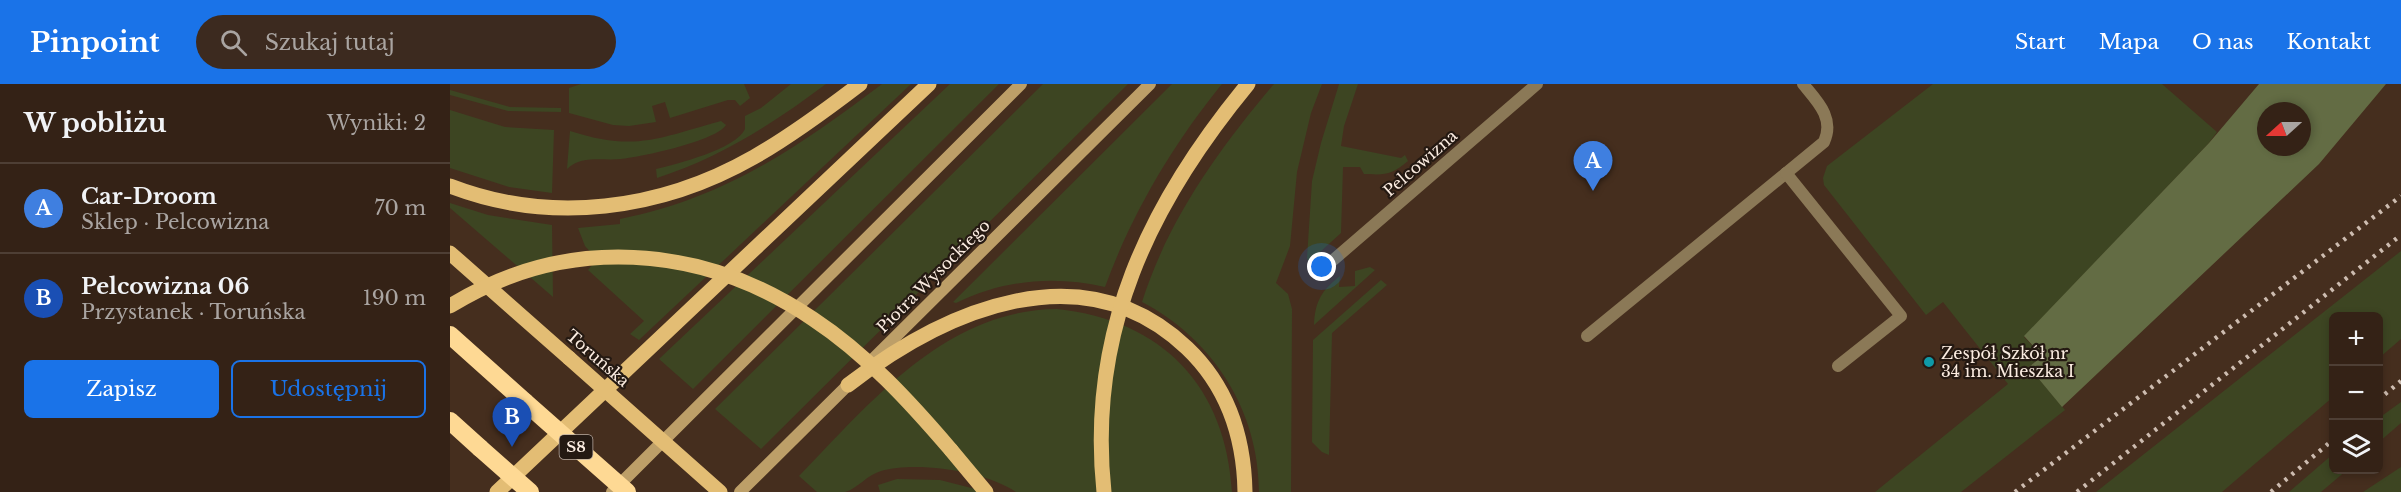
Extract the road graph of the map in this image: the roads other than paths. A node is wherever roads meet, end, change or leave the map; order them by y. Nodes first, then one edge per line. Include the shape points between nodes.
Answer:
1 (860, 84) edge
2 (929, 84) edge
3 (1021, 84) edge
4 (1150, 84) edge
5 (1248, 84) edge
6 (1537, 84) edge
7 (1803, 84) edge
8 (1786, 173) junction
9 (450, 186) edge
10 (450, 253) edge
11 (1324, 268) dead end
12 (450, 306) edge
13 (450, 335) edge
14 (1587, 336) dead end
15 (1838, 366) dead end
16 (848, 385) junction
17 (450, 421) edge
18 (497, 492) edge
19 (530, 492) edge
20 (612, 492) edge
21 (627, 492) edge
22 (720, 492) edge
23 (740, 492) edge
24 (986, 492) edge
25 (1104, 492) edge
26 (1245, 492) edge

1 - 9 main road via 755,157 664,196 604,206 550,208 496,202
2 - 18 main road
3 - 20 main road
4 - 16 main road, Piotra Wysockiego
5 - 25 main road, bridge via 1170,194 1122,302 1102,394
6 - 11 street, Pelcowizna
7 - 8 street via 1824,109 1827,132 1824,142
8 - 14 street
8 - 15 street via 1901,316
10 - 22 main road, Toruńska, bridge
12 - 24 main road, bridge via 527,270 596,257 691,264 735,277 814,319 850,347 917,411
13 - 21 highway, S8, bridge
16 - 23 main road, Piotra Wysockiego
16 - 26 main road via 903,346 980,310 1044,297 1104,302 1145,317 1162,328 1211,374 1232,410 1243,454
17 - 19 highway, bridge

